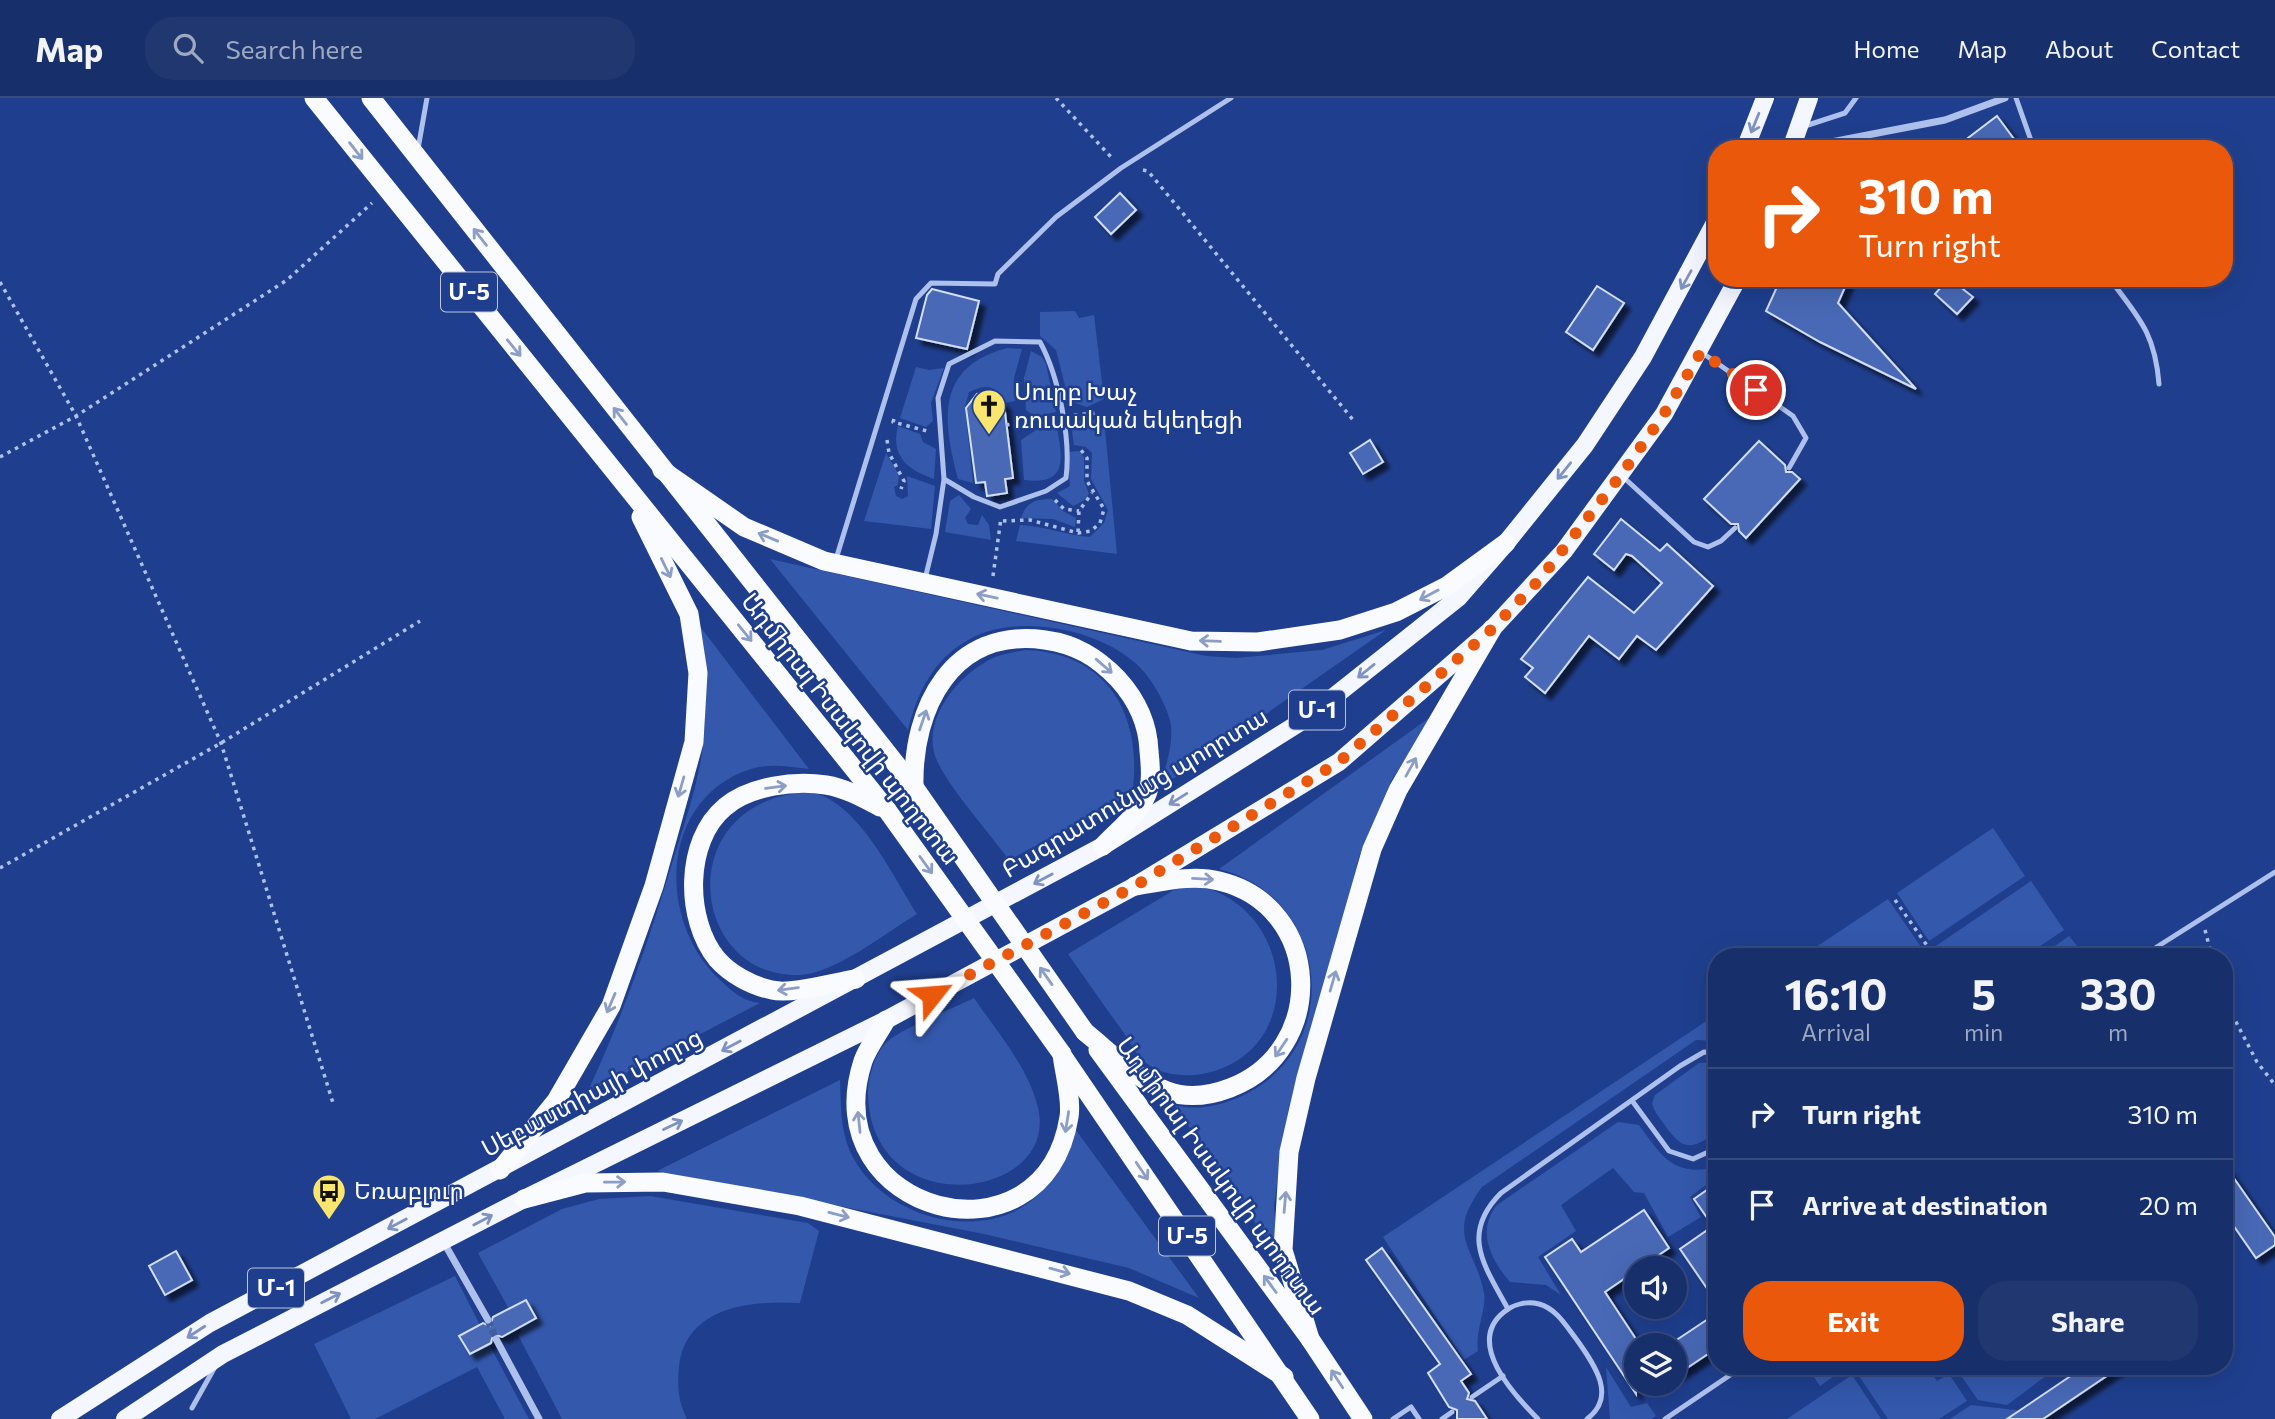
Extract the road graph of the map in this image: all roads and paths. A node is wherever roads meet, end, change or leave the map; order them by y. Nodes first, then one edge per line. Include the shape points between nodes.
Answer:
1 (314, 98) edge
2 (371, 98) edge
3 (427, 98) edge
4 (1056, 98) edge
5 (1230, 98) edge
6 (1765, 98) edge
7 (1809, 98) edge
8 (1856, 98) edge
9 (2005, 98) edge
10 (2016, 98) edge
11 (1799, 128) junction
12 (1749, 140) edge
13 (1796, 140) edge
14 (1840, 140) edge
15 (2031, 140) edge
16 (417, 156) junction
17 (1121, 168) junction
18 (386, 190) junction
19 (1708, 236) edge
20 (0, 282) edge
21 (1734, 287) edge
22 (2116, 287) edge
23 (1701, 352) junction
24 (2159, 384) dead end
25 (898, 408) dead end
26 (76, 416) junction
27 (1354, 421) dead end
28 (893, 422) junction
29 (939, 435) junction
30 (1065, 450) junction
31 (0, 457) edge
32 (1789, 468) dead end
33 (662, 470) junction
34 (1621, 475) junction
35 (944, 479) junction
36 (626, 484) junction
37 (1052, 488) junction
38 (901, 489) dead end
39 (1092, 493) junction
40 (1000, 507) junction
41 (1079, 511) junction
42 (1001, 522) junction
43 (1735, 528) dead end
44 (1078, 533) junction
45 (1506, 543) junction
46 (835, 563) junction
47 (924, 582) junction
48 (992, 582) dead end
49 (421, 621) dead end
50 (1492, 629) junction
51 (221, 743) junction
52 (914, 787) junction
53 (887, 810) junction
54 (1103, 846) junction
55 (0, 868) edge
56 (2275, 872) edge
57 (1135, 886) junction
58 (1895, 900) dead end
59 (2202, 918) junction
60 (1929, 948) edge
61 (2155, 948) edge
62 (2210, 948) edge
63 (856, 979) junction
64 (2233, 1016) edge
65 (886, 1020) junction
66 (1085, 1032) junction
67 (1708, 1053) edge
68 (1062, 1054) junction
69 (2275, 1085) edge
70 (1633, 1102) junction
71 (333, 1104) dead end
72 (1708, 1152) edge
73 (500, 1170) junction
74 (524, 1199) junction
75 (443, 1241) junction
76 (1507, 1309) junction
77 (488, 1320) tunnel mouth
78 (496, 1339) tunnel mouth
79 (1311, 1339) junction
80 (223, 1354) junction
81 (1730, 1375) edge
82 (1503, 1376) junction
83 (1284, 1377) junction
84 (1472, 1398) dead end
85 (192, 1408) dead end
86 (1452, 1412) dead end
87 (60, 1419) edge
88 (125, 1419) edge
89 (539, 1419) edge
90 (1310, 1419) edge
91 (1363, 1419) edge
92 (1394, 1419) edge
93 (1419, 1419) edge
94 (1442, 1419) edge
95 (1538, 1419) edge
96 (1587, 1419) edge
97 (1665, 1419) edge

1 -> 18 highway, Ադմիրալ Իսակովի պողոտա / Մ-5
2 - 16 highway, Ադմիրալ Իսակովի պողոտա / Մ-5
3 - 16 lane
4 - 17 path
5 - 17 lane
6 -> 12 main road
7 - 11 main road
8 - 11 lane via 1845,113
9 - 14 street via 1945,120
10 - 15 lane
11 - 13 main road
33 -> 16 highway, Ադմիրալ Իսակովի պողոտա / Մ-5
17 - 27 path via 1148,171
17 - 46 lane via 1056,217 998,274 995,284 931,283 916,299
18 - 26 path via 287,280
18 -> 36 highway, Ադմիրալ Իսակովի պողոտա / Մ-5
19 -> 45 main road, Բագրատունյաց պողոտա / Մ-1 via 1643,357 1585,445
20 - 26 path
21 - 23 main road, Մ-1
22 - 24 lane via 2142,321 2156,352
23 - 32 lane via 1802,427 1806,438
23 - 34 main road, Մ-1
25 - 28 path
26 - 31 path
26 - 51 path
28 - 29 path
28 - 38 path via 887,442 904,481
29 - 30 lane via 938,398 949,364 995,341 1040,342 1050,361 1063,416
29 - 35 lane
30 - 37 lane via 1066,478
30 - 39 path via 1085,452
46 -> 33 highway via 744,527
33 - 52 highway, Ադմիրալ Իսակովի պողոտա / Մ-5
34 - 43 lane via 1694,542 1708,547
34 - 50 main road, Մ-1 via 1564,551
35 - 40 lane
35 - 47 lane
36 -> 53 highway, Ադմիրալ Իսակովի պողոտա / Մ-5
36 -> 73 highway via 689,614 698,673 694,742 654,886 611,1006 556,1101
37 - 40 lane
37 - 41 path via 1055,502
39 - 41 path
39 - 44 path via 1104,509 1100,523 1091,531
40 - 42 path
41 - 44 path
42 - 44 path via 1030,520
42 - 48 path
45 -> 47 highway via 1447,586 1396,612 1340,630 1258,642 1191,641
45 -> 54 main road, Բագրատունյաց պողոտա / Մ-1 via 1458,598 1307,718
46 - 47 highway
49 - 51 path
50 - 57 main road, Մ-1 via 1339,762
79 -> 50 highway via 1283,1250 1289,1152 1306,1078 1372,849 1398,790
51 - 55 path
51 - 71 path
52 -> 54 highway via 913,752 929,703 961,661 1005,639 1032,638 1073,646 1091,655 1127,689 1149,737 1149,789
66 -> 52 highway, Ադմիրալ Իսակովի պողոտա / Մ-5, bridge
63 -> 53 highway via 774,991 744,980 718,959 703,935 696,913 695,866 708,830 724,807 757,790 825,785
53 -> 68 highway, Ադմիրալ Իսակովի պողոտա / Մ-5, bridge
54 -> 63 main road, Բագրատունյաց պողոտա / Մ-1
56 - 59 lane
57 - 65 main road, Մ-1
57 -> 66 highway via 1200,878 1221,881 1261,900 1298,956 1303,988 1295,1025 1279,1053 1257,1074 1206,1095 1167,1091
58 - 60 path
59 - 61 lane
59 - 62 path
63 -> 73 main road, Սեբաստիայի փողոց / Մ-1
64 - 69 path
68 -> 65 highway via 1069,1114 1054,1165 1022,1196 1002,1204 959,1210 938,1207 908,1195 884,1176 860,1134 857,1094 863,1060
74 -> 65 main road, Մ-1
79 -> 66 highway, Ադմիրալ Իսակովի պողոտա / Մ-5
67 - 70 lane via 1694,1057
68 -> 83 highway, Ադմիրալ Իսակովի պողոտա / Մ-5
70 - 72 lane via 1669,1151 1693,1159
70 - 76 lane via 1502,1193 1485,1210 1478,1230 1480,1254
73 -> 87 main road, Սեբաստիայի փողոց / Մ-1 via 210,1323
75 -> 74 main road, Մ-1
74 -> 83 highway via 585,1183 663,1182 800,1206 1129,1291 1187,1315
75 - 77 street
80 -> 75 main road, Մ-1
76 - 82 lane via 1489,1337 1489,1350
76 - 96 lane via 1524,1303 1550,1308 1596,1367 1602,1393
78 - 89 street
91 -> 79 highway, Ադմիրալ Իսակովի պողոտա / Մ-5
80 - 85 lane
80 - 88 main road, Մ-1
81 - 97 lane
82 - 84 lane
82 - 95 lane
83 - 90 highway, Ադմիրալ Իսակովի պողոտա / Մ-5
86 - 94 lane
92 - 93 lane via 1411,1407

